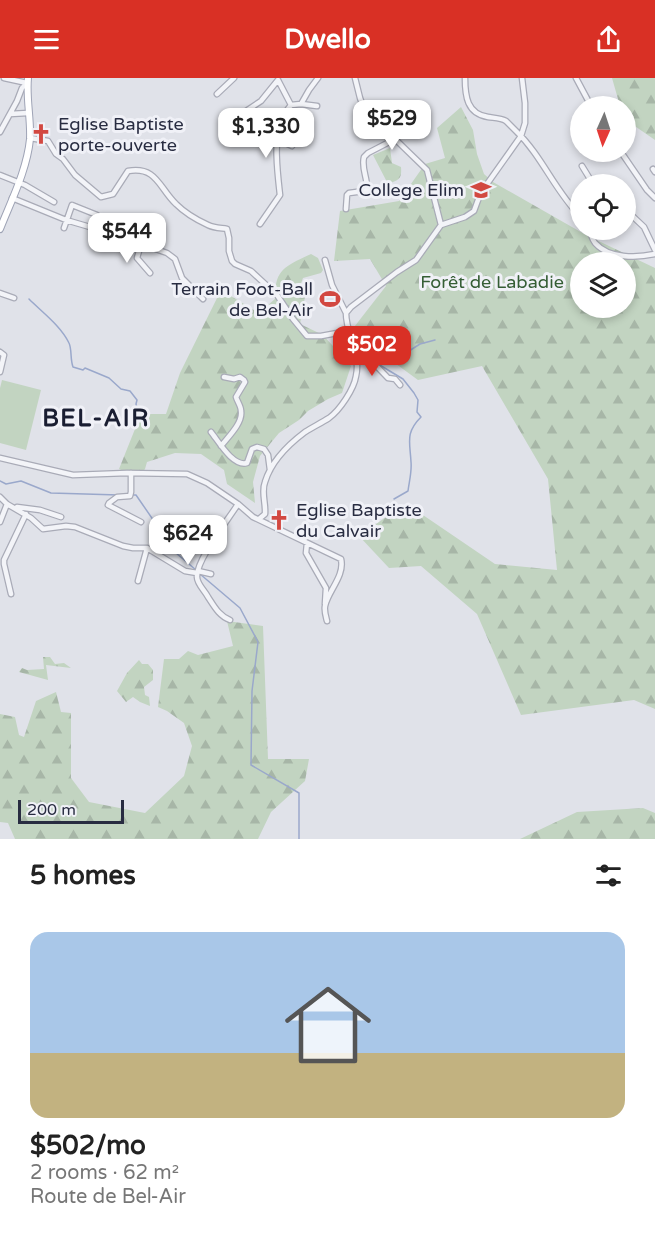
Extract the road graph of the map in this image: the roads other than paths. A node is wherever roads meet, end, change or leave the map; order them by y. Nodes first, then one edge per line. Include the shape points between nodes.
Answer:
1 (4, 78) edge
2 (234, 78) edge
3 (318, 78) edge
4 (355, 78) edge
5 (465, 78) edge
6 (522, 78) edge
7 (576, 78) edge
8 (277, 79) edge
9 (27, 81) edge
10 (217, 94) dead end
11 (586, 96) edge
12 (301, 104) junction
13 (291, 105) junction
14 (317, 106) dead end
15 (28, 112) junction
16 (10, 114) junction
17 (231, 121) dead end
18 (0, 132) edge
19 (521, 136) junction
20 (30, 138) junction
21 (277, 139) junction
22 (395, 139) junction
23 (292, 146) dead end
24 (628, 162) edge
25 (582, 166) dead end
26 (587, 174) edge
27 (0, 175) edge
28 (18, 183) junction
29 (12, 198) junction
30 (655, 198) edge
31 (54, 202) dead end
32 (570, 206) edge
33 (346, 209) dead end
34 (97, 214) dead end
35 (636, 219) edge
36 (66, 220) junction
37 (260, 224) dead end
38 (441, 225) junction
39 (64, 228) dead end
40 (0, 229) edge
41 (594, 240) edge
42 (141, 244) junction
43 (655, 252) edge
44 (325, 260) dead end
45 (150, 273) dead end
46 (0, 293) edge
47 (14, 298) dead end
48 (203, 299) dead end
49 (346, 313) junction
50 (348, 331) junction
51 (356, 351) junction
52 (0, 352) edge
53 (0, 372) edge
54 (224, 377) dead end
55 (400, 385) dead end
56 (211, 432) dead end
57 (221, 446) junction
58 (0, 458) edge
59 (270, 470) junction
60 (131, 473) junction
61 (0, 496) edge
62 (7, 504) junction
63 (238, 504) junction
64 (15, 507) junction
65 (26, 514) junction
66 (61, 517) dead end
67 (259, 519) junction
68 (0, 522) edge
69 (141, 522) dead end
70 (202, 530) dead end
71 (219, 532) junction
72 (307, 543) junction
73 (147, 548) junction
74 (198, 572) junction
75 (211, 574) dead end
76 (138, 581) dead end
77 (11, 594) dead end
78 (325, 607) junction
79 (230, 620) dead end
80 (327, 621) dead end

1 - 9 street
2 - 10 street
3 - 12 street
4 - 22 street via 367,117
5 - 19 street via 465,96 472,109 481,116 504,120
6 - 19 street via 525,123
7 - 11 street
8 - 13 street
8 - 17 street via 261,101
9 - 15 main road
9 - 16 street
12 - 13 street
12 - 14 street
13 - 21 street via 280,122
15 - 16 street
15 - 20 main road
16 - 18 street
19 - 32 street
19 - 38 street via 487,184 474,211
20 - 28 main road
20 - 50 street via 48,141 75,175 101,197 113,194 128,171 144,171 154,176 176,204 210,226 227,229 232,261 251,271 277,295 307,336
21 - 23 street
21 - 37 street via 280,195
22 - 33 street via 364,157 367,190 349,193
22 - 38 street via 427,170
24 - 30 street
25 - 26 street
27 - 28 street
28 - 29 main road
28 - 31 street
29 - 36 street
29 - 40 main road
34 - 36 street via 72,205
35 - 43 street via 644,227
36 - 39 street
36 - 42 street
38 - 49 street via 416,260
41 - 43 street via 618,255
42 - 45 street via 137,258
42 - 48 street via 175,258 182,278
44 - 49 street
46 - 47 street
49 - 50 street
50 - 51 street
51 - 55 street via 364,353
51 - 59 street via 356,376 343,403 331,417 305,432
52 - 53 street via 4,355
54 - 57 street via 240,377 245,382 236,397 241,418
56 - 57 street
57 - 59 street via 243,465 252,449 264,449
58 - 60 street via 73,475
59 - 67 street via 264,485 265,514
60 - 63 street via 187,474
60 - 69 street via 130,495 117,497 108,505
61 - 62 street
62 - 64 street
62 - 68 street
63 - 67 street
63 - 71 street
64 - 65 street
64 - 66 street
65 - 73 street via 43,529 75,527 123,546
65 - 77 street via 4,560
67 - 72 street
70 - 71 street
71 - 74 street
72 - 78 street via 306,553 326,588
72 - 78 street via 341,561 338,580
73 - 74 street via 185,571
73 - 76 street
74 - 75 street
74 - 79 street via 198,581 213,605
78 - 80 street

